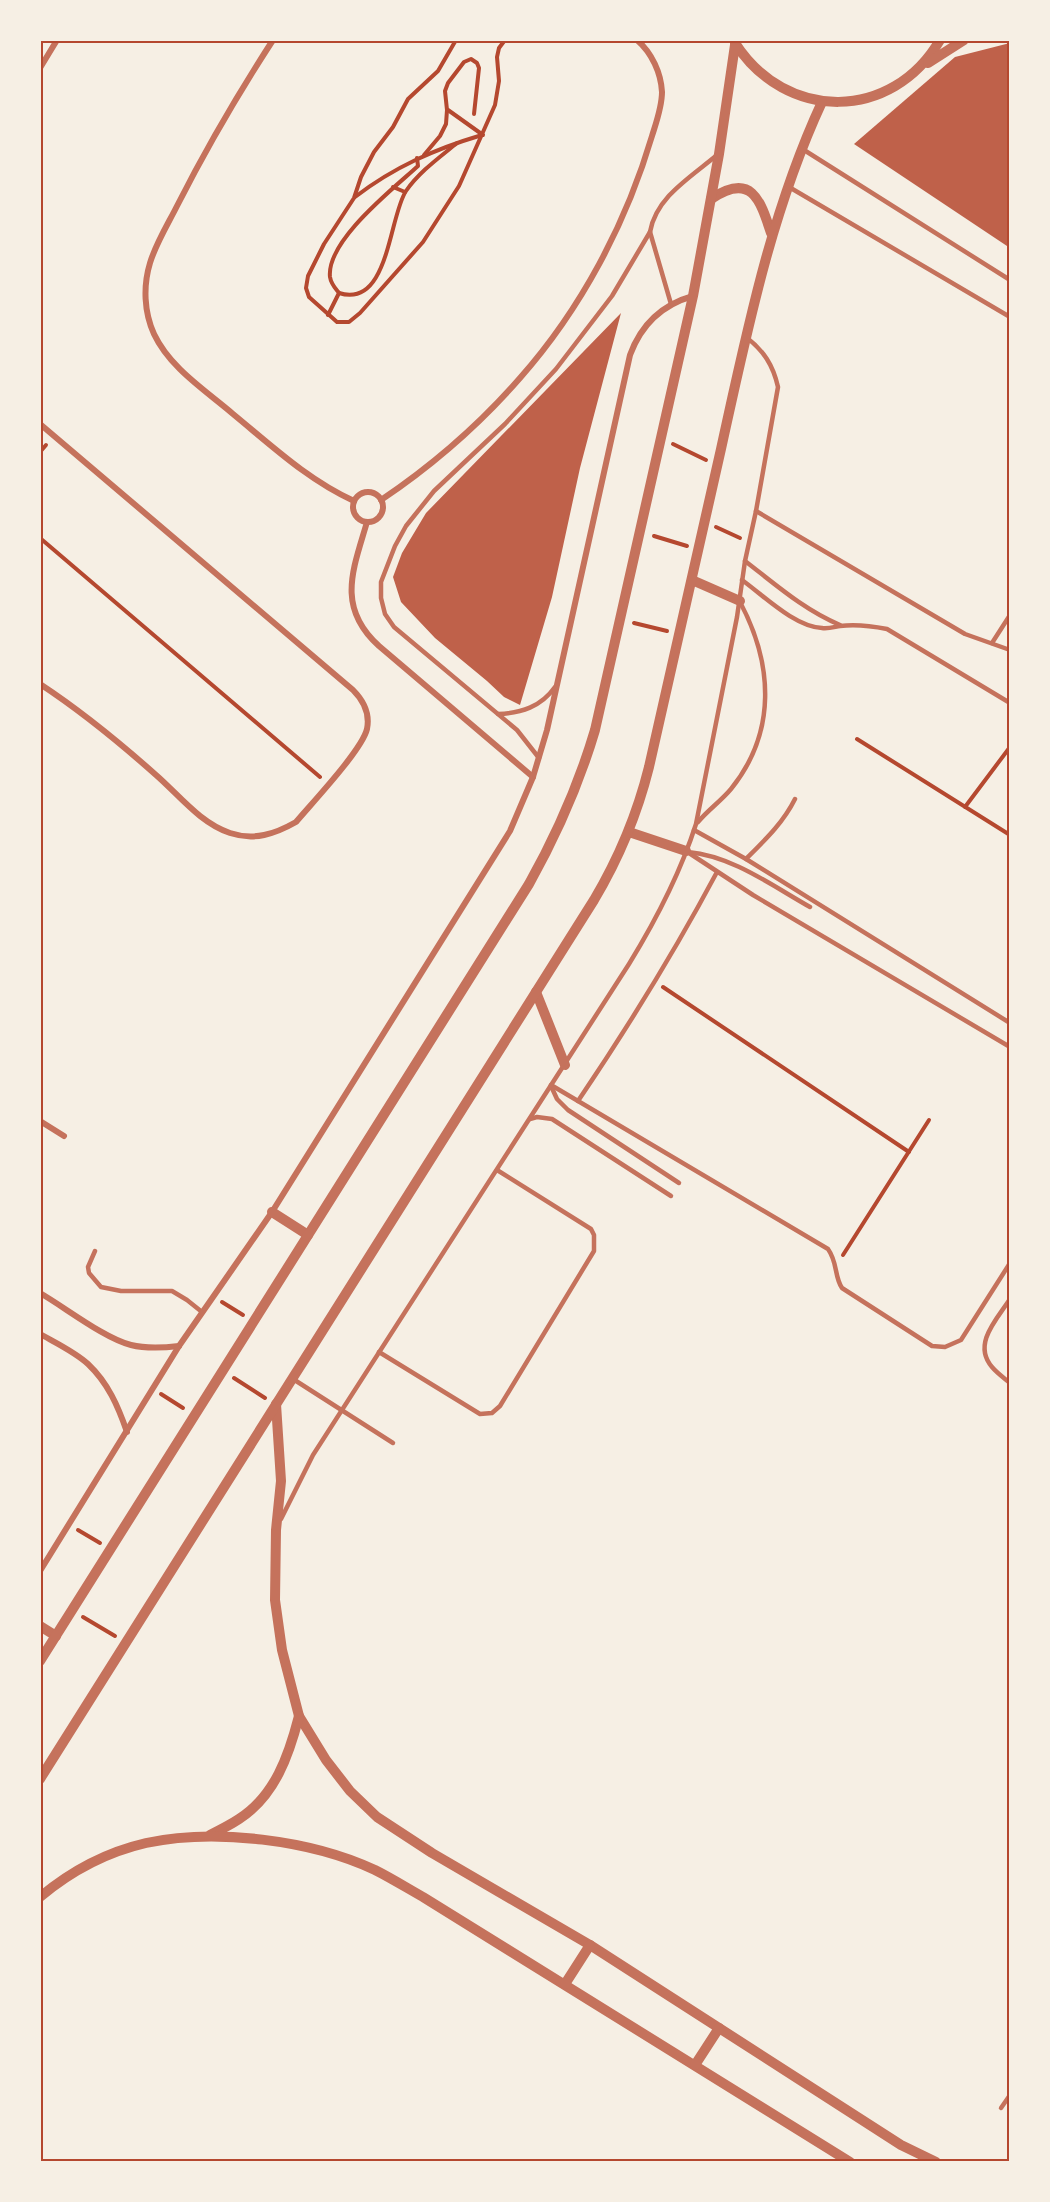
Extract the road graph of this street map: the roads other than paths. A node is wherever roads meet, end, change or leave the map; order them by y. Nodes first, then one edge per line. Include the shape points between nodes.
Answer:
1 (57, 40) edge
2 (273, 40) edge
3 (637, 40) edge
4 (940, 40) edge
5 (964, 40) edge
6 (734, 43) edge
7 (40, 68) edge
8 (918, 69) junction
9 (822, 102) junction
10 (801, 149) junction
11 (719, 154) junction
12 (788, 186) junction
13 (711, 200) junction
14 (650, 232) junction
15 (771, 234) junction
16 (1010, 280) edge
17 (693, 296) junction
18 (671, 304) junction
19 (1010, 317) edge
20 (746, 336) junction
21 (40, 424) edge
22 (381, 500) junction
23 (354, 501) junction
24 (756, 511) junction
25 (367, 522) junction
26 (745, 561) junction
27 (692, 580) junction
28 (742, 580) junction
29 (740, 601) junction
30 (1010, 615) edge
31 (842, 626) junction
32 (992, 643) junction
33 (1010, 650) edge
34 (40, 684) edge
35 (557, 684) junction
36 (1010, 703) edge
37 (498, 714) junction
38 (539, 759) junction
39 (533, 777) junction
40 (795, 799) dead end
41 (695, 827) junction
42 (629, 832) junction
43 (686, 852) junction
44 (746, 859) junction
45 (717, 872) junction
46 (810, 907) dead end
47 (536, 992) junction
48 (1010, 1023) edge
49 (1010, 1047) edge
50 (565, 1065) junction
51 (551, 1085) junction
52 (578, 1101) junction
53 (530, 1119) junction
54 (40, 1121) edge
55 (64, 1136) dead end
56 (497, 1170) junction
57 (679, 1183) dead end
58 (671, 1196) dead end
59 (272, 1212) junction
60 (308, 1235) junction
61 (95, 1251) dead end
62 (1010, 1263) edge
63 (40, 1293) edge
64 (1010, 1299) edge
65 (202, 1312) junction
66 (40, 1334) edge
67 (178, 1346) junction
68 (379, 1352) junction
69 (292, 1379) junction
70 (1010, 1383) edge
71 (276, 1404) junction
72 (342, 1411) junction
73 (127, 1432) junction
74 (393, 1443) dead end
75 (276, 1530) junction
76 (40, 1571) edge
77 (40, 1626) edge
78 (56, 1635) junction
79 (40, 1661) edge
80 (299, 1716) junction
81 (40, 1779) edge
82 (210, 1836) junction
83 (40, 1897) edge
84 (590, 1945) junction
85 (565, 1984) junction
86 (719, 2028) junction
87 (695, 2065) junction
88 (1010, 2095) edge
89 (1001, 2108) dead end
90 (914, 2151) junction
91 (849, 2162) edge
92 (908, 2162) edge
93 (936, 2162) edge

1 - 7 street
2 - 23 street via 226,116 156,247 146,280 148,316 157,340 172,362 311,478
3 - 22 street via 660,76 659,111 636,183 592,276 545,346 497,404 442,456
4 - 8 street
5 - 8 street
6 - 9 street via 772,83
6 - 11 street
8 - 9 street via 884,93 864,99
9 - 10 street
10 - 12 street
10 - 16 lane
11 - 13 street
11 - 14 lane via 667,198 652,220
12 - 15 street
12 - 19 lane
13 - 15 street via 735,188 747,190 763,208
13 - 17 street
14 - 18 lane
14 - 37 lane via 580,340 525,404 419,508 385,567 381,598 394,627
15 - 20 street
17 - 18 street
17 - 60 street via 589,751 565,814 529,884
18 - 35 street via 641,331 630,355
20 - 24 lane via 768,358 778,387
20 - 27 street
21 - 34 street via 360,698 368,716 365,736 296,822 281,831 258,836 233,834 204,819 103,730
22 - 23 street via 370,492 358,495
22 - 25 street via 381,514
23 - 25 street via 355,514
24 - 26 lane
24 - 32 lane via 965,634
25 - 39 street via 351,583 360,625 378,646
26 - 28 lane
26 - 31 lane via 803,605
27 - 29 street
27 - 42 street via 643,792
28 - 29 lane
28 - 31 lane via 797,621 824,629
29 - 41 lane
29 - 41 lane via 753,625 764,667 760,733 749,764 730,791
30 - 32 lane
31 - 36 lane via 887,629
32 - 33 lane
35 - 37 lane via 532,707
35 - 38 street
37 - 38 lane via 521,734
38 - 39 street
39 - 59 street via 495,857
40 - 44 lane via 781,823
41 - 43 lane
41 - 44 lane
42 - 43 street
42 - 47 street via 605,882
43 - 45 lane
43 - 46 lane via 717,856
43 - 50 lane via 652,926
44 - 48 lane
45 - 49 lane
45 - 52 lane via 655,982
47 - 50 street
47 - 69 street
50 - 51 lane
51 - 52 lane
51 - 53 lane
51 - 57 lane via 568,1110
52 - 62 lane via 828,1249 837,1266 839,1283 847,1293 932,1346 945,1347 965,1336
53 - 56 lane
53 - 58 lane via 552,1119
54 - 55 street
56 - 68 lane
56 - 68 lane via 591,1229 595,1243 594,1251 500,1406 492,1413 480,1414
59 - 60 street
59 - 65 street
60 - 78 street
61 - 65 lane via 88,1273 101,1287 172,1291
63 - 67 street via 130,1344
64 - 70 lane via 983,1347 991,1367
65 - 67 street
66 - 73 street via 86,1362 118,1406
67 - 73 street
68 - 72 lane
69 - 71 street
69 - 72 lane
71 - 75 street via 281,1481
71 - 81 street
72 - 74 lane
72 - 75 lane via 303,1473
73 - 76 street
75 - 80 street via 275,1600 282,1650
77 - 78 street
78 - 79 street
80 - 82 street via 289,1754 274,1783 240,1818
80 - 84 street via 350,1791 377,1816 432,1853
82 - 83 street via 146,1843 107,1856 77,1870
82 - 85 street via 297,1846 373,1870
84 - 85 street
84 - 86 street
85 - 87 street
86 - 87 street
86 - 90 street
87 - 91 street
88 - 89 lane
90 - 92 street
90 - 93 street

